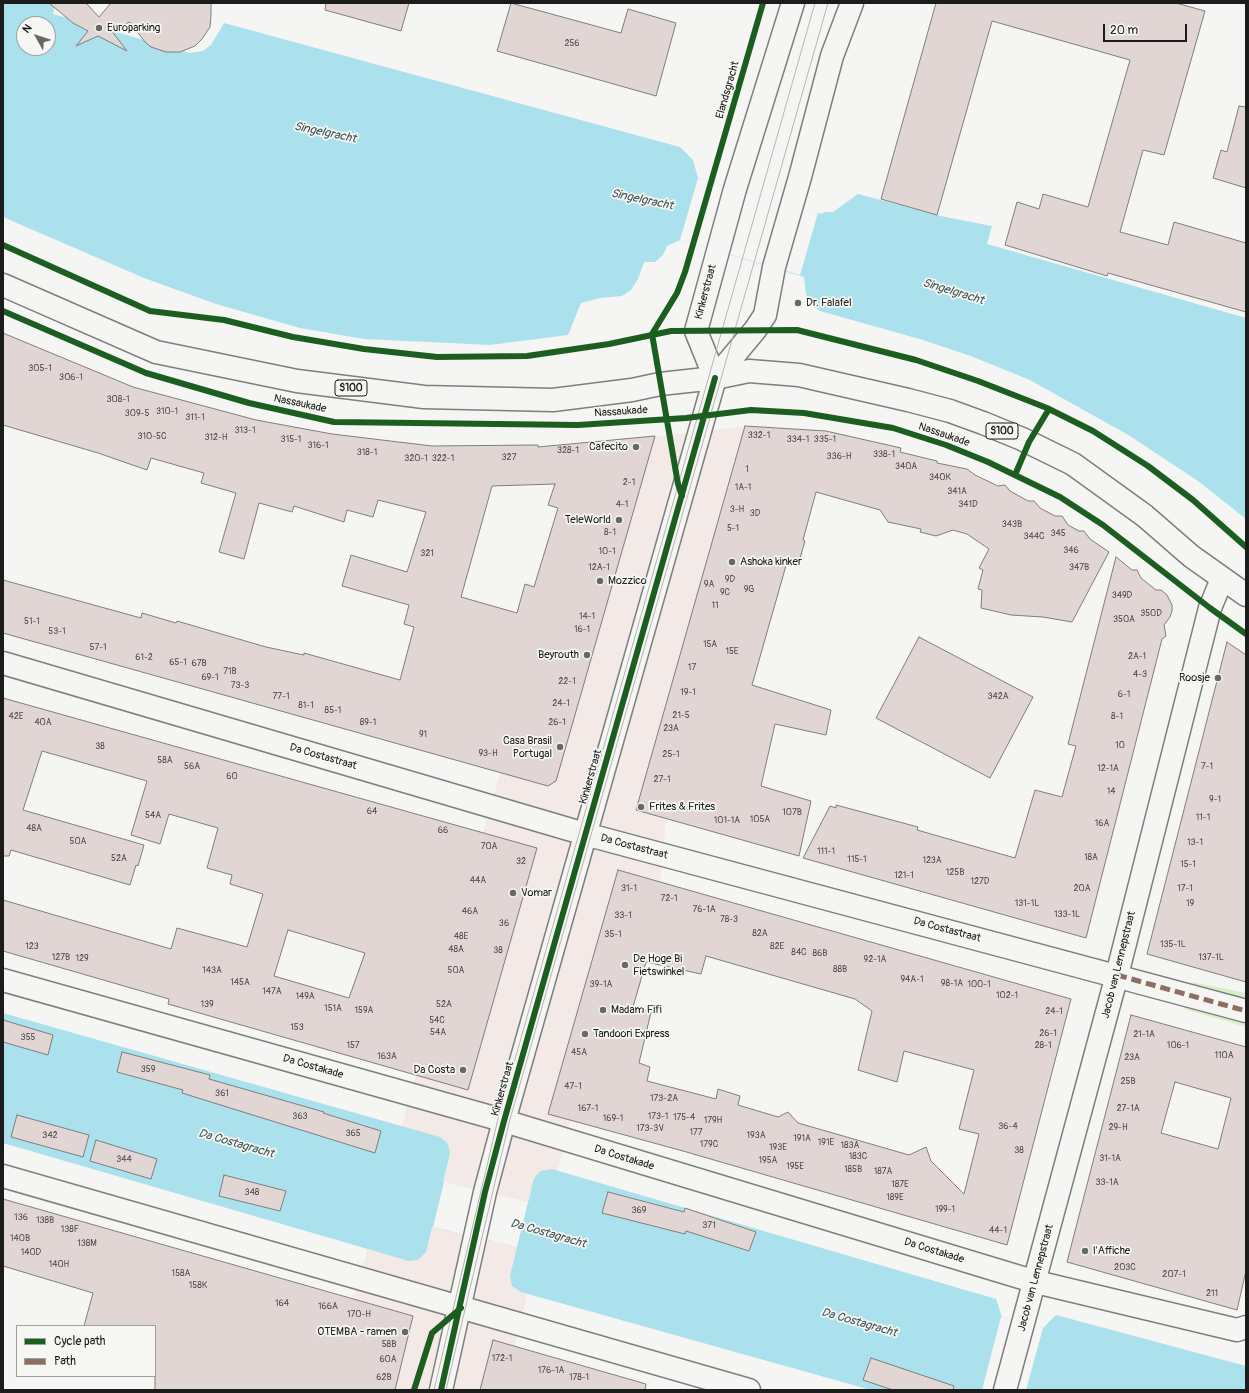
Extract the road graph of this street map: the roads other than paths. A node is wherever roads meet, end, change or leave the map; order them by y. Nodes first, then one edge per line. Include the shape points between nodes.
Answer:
1 (793, 3) edge
2 (852, 3) edge
3 (3, 285) edge
4 (715, 378) junction
5 (1222, 579) junction
6 (1246, 595) edge
7 (3, 662) edge
8 (585, 834) junction
9 (1117, 975) junction
10 (3, 980) edge
11 (1246, 1011) edge
12 (504, 1121) junction
13 (3, 1176) edge
14 (1036, 1282) junction
15 (460, 1308) junction
16 (1246, 1327) edge
17 (441, 1390) edge
18 (749, 1390) edge
19 (1005, 1390) edge

1 - 4 street, Kinkerstraat via 735,189 696,331
2 - 4 street, Kinkerstraat via 832,56 774,267 765,315
3 - 4 street, Nassaukade / S100 via 156,352 297,381 424,396 553,400
4 - 5 street, Nassaukade / S100 via 749,371 799,375 908,400 983,423 1073,464 1145,516
4 - 8 street, Kinkerstraat
5 - 6 street, Nassaukade / S100
5 - 9 street, Jacob van Lennepstraat via 1210,608
7 - 8 street, Da Costastraat
8 - 9 street, Da Costastraat
8 - 12 street, Kinkerstraat
9 - 11 street, Da Costastraat
9 - 14 street, Jacob van Lennepstraat
10 - 12 street, Da Costakade
12 - 14 street, Da Costakade
12 - 15 street, Kinkerstraat
13 - 15 street
14 - 16 street, Da Costakade via 1238,1330
14 - 19 street, Jacob van Lennepstraat
15 - 17 street, Kinkerstraat
15 - 18 street

